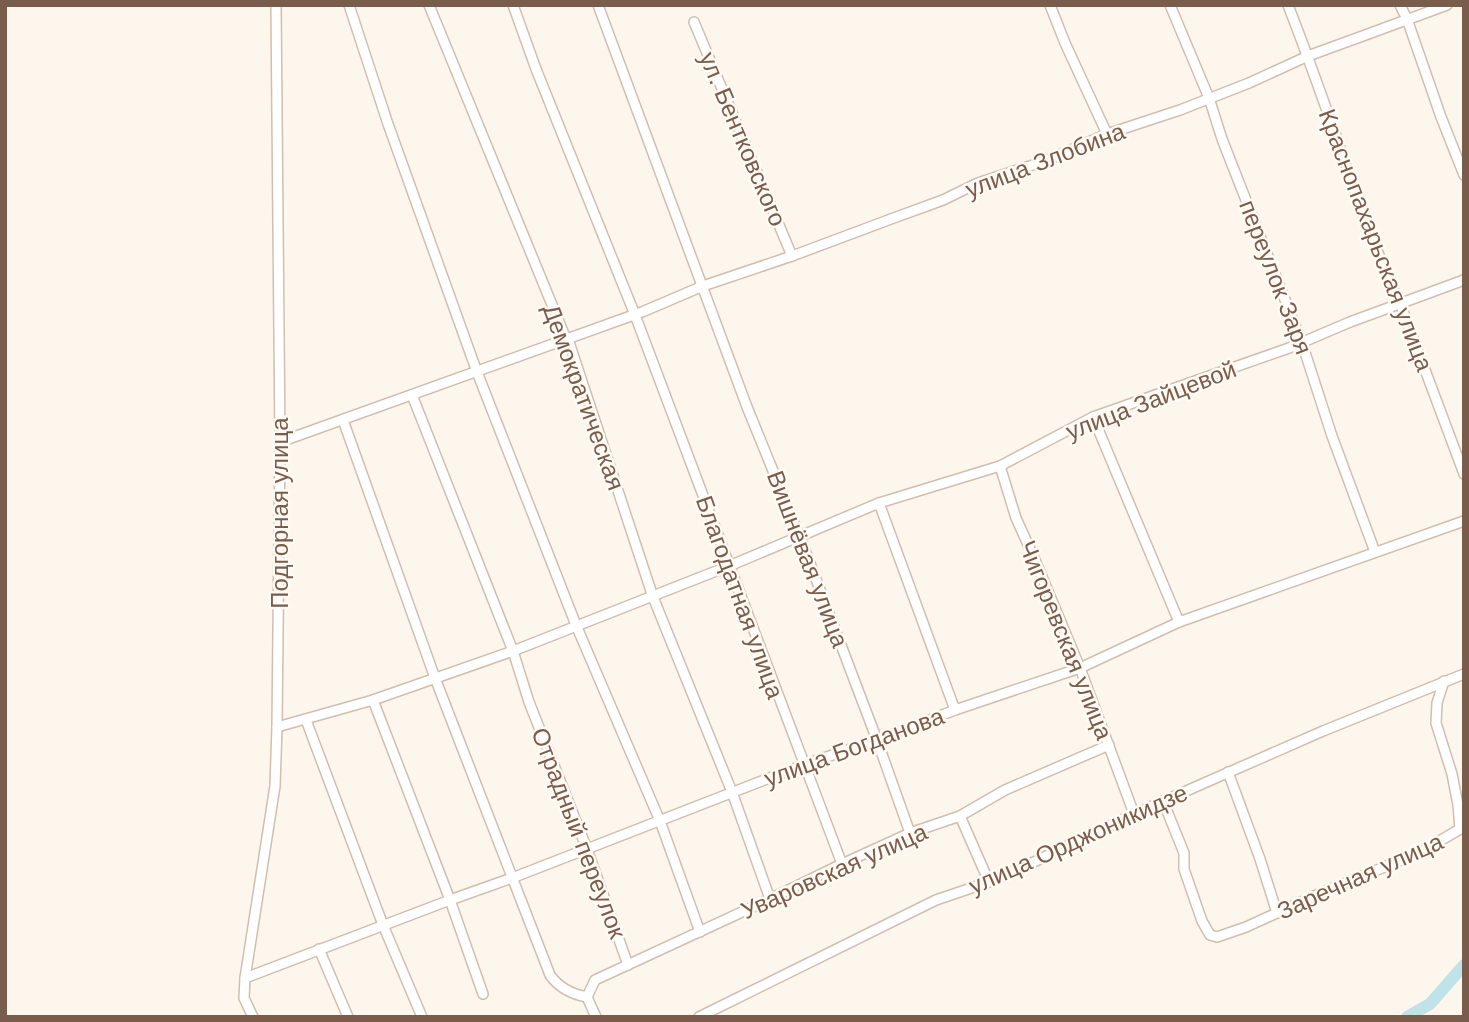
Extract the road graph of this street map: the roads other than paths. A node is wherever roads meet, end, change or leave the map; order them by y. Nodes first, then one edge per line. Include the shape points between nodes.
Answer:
1 (276, 5) edge
2 (349, 5) edge
3 (429, 5) edge
4 (513, 5) edge
5 (598, 5) edge
6 (1050, 5) edge
7 (1170, 5) edge
8 (1289, 5) edge
9 (1400, 5) edge
10 (1447, 5) edge
11 (1407, 19) junction
12 (694, 22) dead end
13 (1308, 56) junction
14 (1209, 97) junction
15 (1107, 134) junction
16 (1464, 175) edge
17 (792, 256) junction
18 (1464, 280) edge
19 (703, 286) junction
20 (1400, 303) junction
21 (638, 314) junction
22 (568, 339) junction
23 (1302, 342) junction
24 (477, 372) junction
25 (412, 395) junction
26 (1093, 417) junction
27 (343, 420) junction
28 (280, 442) junction
29 (1000, 466) junction
30 (1464, 474) edge
31 (880, 503) junction
32 (1464, 521) edge
33 (800, 537) junction
34 (1375, 552) junction
35 (729, 566) junction
36 (653, 597) junction
37 (1179, 622) junction
38 (576, 625) junction
39 (513, 651) junction
40 (1080, 668) junction
41 (1464, 674) edge
42 (435, 677) junction
43 (1444, 681) junction
44 (373, 700) junction
45 (955, 710) junction
46 (306, 720) junction
47 (277, 727) junction
48 (877, 740) junction
49 (1109, 745) junction
50 (803, 765) junction
51 (1228, 772) junction
52 (732, 792) junction
53 (1163, 801) junction
54 (1134, 814) junction
55 (960, 816) junction
56 (660, 821) junction
57 (1462, 829) edge
58 (910, 833) junction
59 (587, 849) junction
60 (842, 864) junction
61 (512, 878) junction
62 (989, 882) junction
63 (770, 899) junction
64 (450, 900) junction
65 (1276, 913) junction
66 (383, 925) junction
67 (700, 932) junction
68 (319, 950) junction
69 (628, 965) junction
70 (244, 978) junction
71 (483, 994) dead end
72 (587, 997) junction
73 (253, 1017) edge
74 (348, 1017) edge
75 (422, 1017) edge
76 (596, 1017) edge
77 (699, 1017) edge

1 - 28 street, Подгорная улица
2 - 24 street
3 - 22 street, Демократическая
4 - 21 street, Благодатная улица
5 - 19 street, Вишнёвая улица
6 - 15 street
7 - 14 street, переулок Заря
8 - 13 street, Краснопахарьская улица
9 - 11 street
10 - 11 street, улица Злобина
11 - 13 street, улица Злобина
11 - 16 street
12 - 17 street, ул. Бентковского
13 - 14 street, улица Злобина
13 - 20 street, Краснопахарьская улица
14 - 15 street, улица Злобина
14 - 23 street, переулок Заря
15 - 17 street, улица Злобина
17 - 19 street, улица Злобина
18 - 20 street, улица Зайцевой
19 - 21 street, улица Злобина
19 - 33 street, Вишнёвая улица
20 - 23 street, улица Зайцевой
20 - 30 street, Краснопахарьская улица
21 - 22 street, улица Злобина
21 - 35 street, Благодатная улица
22 - 24 street, улица Злобина
22 - 36 street, Демократическая
23 - 26 street, улица Зайцевой
23 - 34 street, переулок Заря
24 - 25 street, улица Злобина
24 - 38 street
25 - 27 street, улица Злобина
25 - 39 street, Отрадный переулок
26 - 29 street, улица Зайцевой
26 - 37 street
27 - 28 street, улица Злобина
27 - 42 street
28 - 47 street, Подгорная улица
29 - 31 street, улица Зайцевой
29 - 40 street, Чигоревская улица via 1016,518
31 - 33 street, улица Зайцевой
31 - 45 street
32 - 34 street, улица Богданова
33 - 35 street, улица Зайцевой
33 - 48 street, Вишнёвая улица
34 - 37 street, улица Богданова
35 - 36 street, улица Зайцевой
35 - 50 street, Благодатная улица
36 - 38 street, улица Зайцевой
36 - 52 street, Демократическая
37 - 40 street, улица Богданова
38 - 39 street, улица Зайцевой
38 - 56 street
39 - 42 street, улица Зайцевой
39 - 59 street, Отрадный переулок
40 - 45 street, улица Богданова
40 - 49 street, Чигоревская улица
41 - 43 street, улица Орджоникидзе
42 - 44 street, улица Зайцевой
42 - 61 street
43 - 51 street, улица Орджоникидзе
43 - 57 street, Заречная улица via 1436,723
44 - 46 street, улица Зайцевой
44 - 64 street
45 - 48 street, улица Богданова
46 - 47 street, улица Зайцевой
46 - 66 street
47 - 70 street, Подгорная улица via 275,786
48 - 50 street, улица Богданова
48 - 58 street, Вишнёвая улица
49 - 54 street, Чигоревская улица
49 - 55 street, Уваровская улица via 1005,790
50 - 52 street, улица Богданова
50 - 60 street, Благодатная улица
51 - 53 street, улица Орджоникидзе
51 - 65 street
52 - 56 street, улица Богданова
52 - 63 street, Демократическая
53 - 54 street, улица Орджоникидзе
53 - 65 street, Заречная улица via 1210,935 1217,937
54 - 62 street, улица Орджоникидзе
55 - 58 street, Уваровская улица
55 - 62 street
56 - 59 street, улица Богданова
56 - 67 street
57 - 65 street, Заречная улица via 1421,852
58 - 60 street, Уваровская улица
59 - 61 street, улица Богданова
59 - 69 street, Отрадный переулок
60 - 63 street, Уваровская улица
61 - 64 street, улица Богданова
61 - 72 street via 550,975 567,991
62 - 77 street, улица Орджоникидзе via 936,900
63 - 67 street, Уваровская улица
64 - 66 street, улица Богданова
64 - 71 street
66 - 68 street, улица Богданова
66 - 75 street
67 - 69 street, Уваровская улица
68 - 70 street, улица Богданова
68 - 74 street
69 - 72 street, Уваровская улица via 594,980
70 - 73 street, Подгорная улица via 244,998
72 - 76 street

